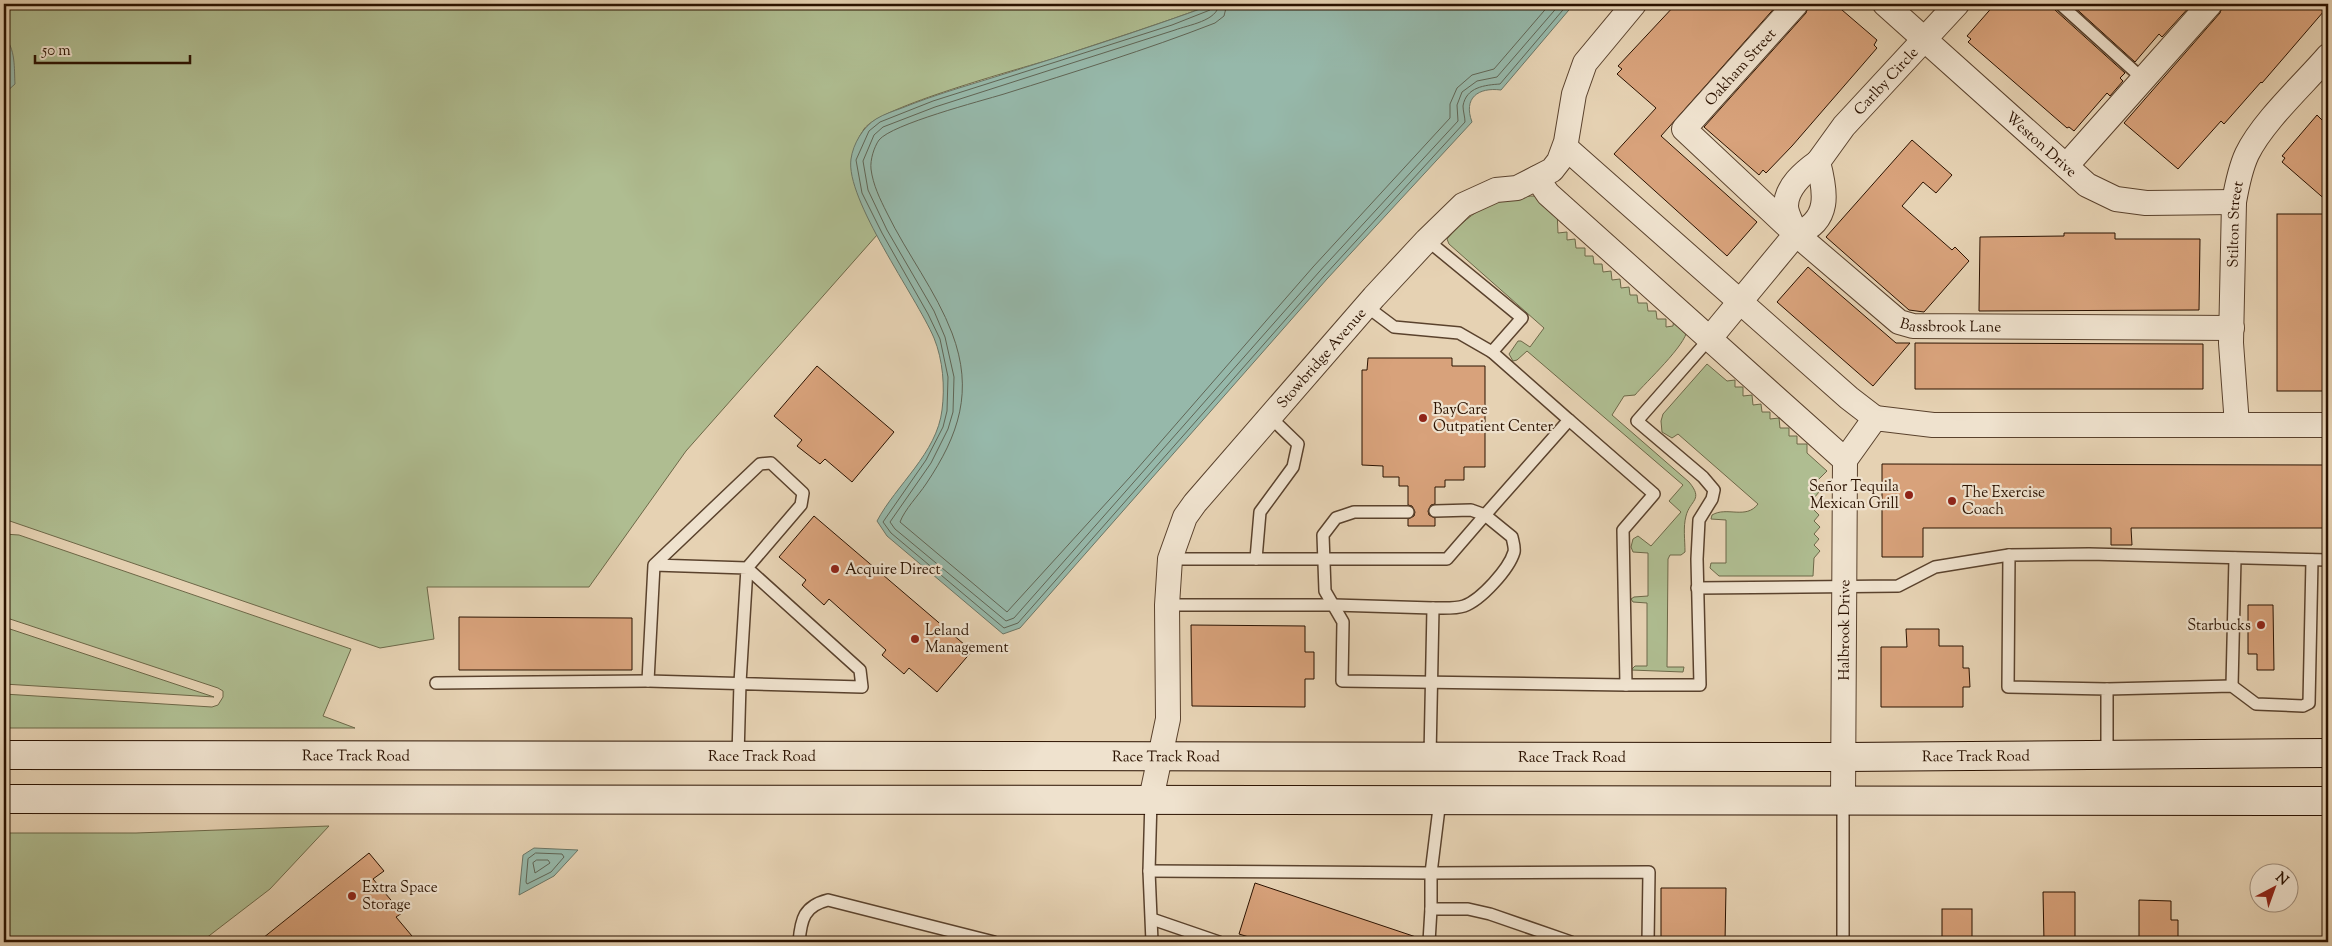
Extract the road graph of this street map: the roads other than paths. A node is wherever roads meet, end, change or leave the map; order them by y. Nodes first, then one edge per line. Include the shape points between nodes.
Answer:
1 (1634, 4) edge
2 (1796, 4) edge
3 (1885, 4) edge
4 (1957, 4) edge
5 (2060, 4) edge
6 (2210, 4) edge
7 (1925, 41) junction
8 (2328, 56) edge
9 (2143, 79) junction
10 (1684, 129) joint
11 (1564, 147) junction
12 (1818, 162) junction
13 (2066, 166) junction
14 (1537, 178) junction
15 (2234, 202) junction
16 (1796, 234) junction
17 (1427, 240) junction
18 (1741, 302) junction
19 (1366, 306) junction
20 (2232, 328) junction
21 (1710, 338) junction
22 (1492, 352) junction
23 (1269, 416) junction
24 (1875, 418) junction
25 (1569, 420) junction
26 (2237, 425) junction
27 (2328, 425) edge
28 (1845, 460) junction
29 (1435, 511) dead end
30 (1408, 512) dead end
31 (1485, 516) junction
32 (2009, 555) junction
33 (2235, 558) junction
34 (1170, 559) junction
35 (1256, 559) junction
36 (1323, 559) junction
37 (2312, 560) junction
38 (2328, 560) edge
39 (654, 565) junction
40 (747, 568) junction
41 (1845, 587) junction
42 (1698, 588) junction
43 (1167, 605) junction
44 (1334, 605) junction
45 (1433, 608) junction
46 (648, 680) junction
47 (1433, 682) junction
48 (436, 683) dead end
49 (740, 683) junction
50 (1626, 685) junction
51 (2232, 686) junction
52 (2107, 689) junction
53 (2328, 753) edge
54 (4, 755) edge
55 (2106, 755) junction
56 (738, 756) junction
57 (1430, 756) junction
58 (1159, 757) junction
59 (1844, 757) junction
60 (4, 799) edge
61 (738, 799) junction
62 (1151, 800) junction
63 (1440, 800) junction
64 (1844, 800) junction
65 (2328, 801) edge
66 (1149, 871) junction
67 (1431, 873) junction
68 (1431, 909) junction
69 (1152, 919) junction
70 (799, 942) edge
71 (994, 942) edge
72 (1152, 942) edge
73 (1219, 942) edge
74 (1429, 942) edge
75 (1571, 942) edge
76 (1648, 942) edge
77 (1843, 942) edge

1 - 11 street, Stowbridge Avenue via 1585,62 1574,94
2 - 10 street, Oakham Street
3 - 7 street, Weston Drive
4 - 7 street, Carlby Circle
5 - 9 lane
6 - 9 street
7 - 12 street, Carlby Circle via 1844,126
7 - 13 street, Weston Drive
8 - 15 street, Stilton Street via 2268,124 2248,153
9 - 13 street
10 - 16 street, Bassbrook Lane
11 - 14 street, Stowbridge Avenue via 1559,162
11 - 18 street
12 - 16 street, Carlby Circle via 1797,180 1790,192 1786,206
12 - 16 street via 1824,194 1822,209 1816,224
13 - 15 street, Weston Drive via 2087,185 2116,199 2146,203
14 - 17 street, Stowbridge Avenue via 1517,188 1496,190 1463,205
14 - 21 street via 1548,194
15 - 20 street, Stilton Street
16 - 18 street
16 - 20 street, Bassbrook Lane via 1899,322 1913,326
17 - 19 street, Stowbridge Avenue
17 - 22 lane via 1522,318
18 - 21 street
18 - 24 street
19 - 22 lane via 1394,327 1459,332
19 - 23 street, Stowbridge Avenue
20 - 26 street, Stilton Street
21 - 28 street
21 - 42 lane via 1637,420 1704,477 1714,490 1699,520
22 - 25 lane
23 - 34 street, Stowbridge Avenue via 1195,502
23 - 35 lane via 1298,444 1293,467 1260,512
24 - 26 street via 1933,425
24 - 28 street
25 - 31 lane
25 - 50 lane via 1654,494 1623,530
26 - 27 street
28 - 41 street, Halbrook Drive
29 - 31 lane via 1471,510
30 - 36 lane via 1354,512 1336,518 1323,535
31 - 36 lane via 1447,559
31 - 45 lane via 1512,537 1515,551 1509,562 1494,582 1472,602 1455,608
32 - 33 lane
32 - 41 lane via 1935,567 1898,586
32 - 52 lane via 2008,687
33 - 37 lane
33 - 51 lane
34 - 35 lane
34 - 43 street, Stowbridge Avenue
35 - 36 lane
36 - 44 lane via 1324,591
37 - 38 lane
37 - 51 lane via 2308,703 2303,706 2256,704
39 - 40 lane
39 - 40 lane via 760,464 771,463 803,493 801,505
39 - 46 lane
40 - 49 lane
40 - 49 lane via 860,670 862,687
41 - 42 lane
41 - 59 street, Halbrook Drive
42 - 50 lane via 1700,685
43 - 44 lane
43 - 58 street, Stowbridge Avenue via 1168,718
44 - 45 lane
44 - 47 lane via 1343,622 1342,681
45 - 47 lane
46 - 48 lane
46 - 49 lane
47 - 50 lane
47 - 57 lane
49 - 56 lane
51 - 52 lane
52 - 55 lane
53 - 55 main road, Race Track Road
54 - 56 main road, Race Track Road
55 - 59 main road, Race Track Road
56 - 58 main road, Race Track Road
56 - 61 main road
57 - 58 main road, Race Track Road
57 - 59 main road, Race Track Road
58 - 62 street, Stowbridge Avenue
59 - 64 street, Halbrook Drive
60 - 61 main road
61 - 62 main road
62 - 63 main road
62 - 66 lane
63 - 64 main road
63 - 67 lane
64 - 65 main road
64 - 77 lane
66 - 67 lane
66 - 69 lane
67 - 68 lane
67 - 76 lane via 1649,872
68 - 74 lane
68 - 75 lane via 1468,909 1490,914
69 - 72 lane
69 - 73 lane
70 - 71 lane via 805,915 815,904 828,900

